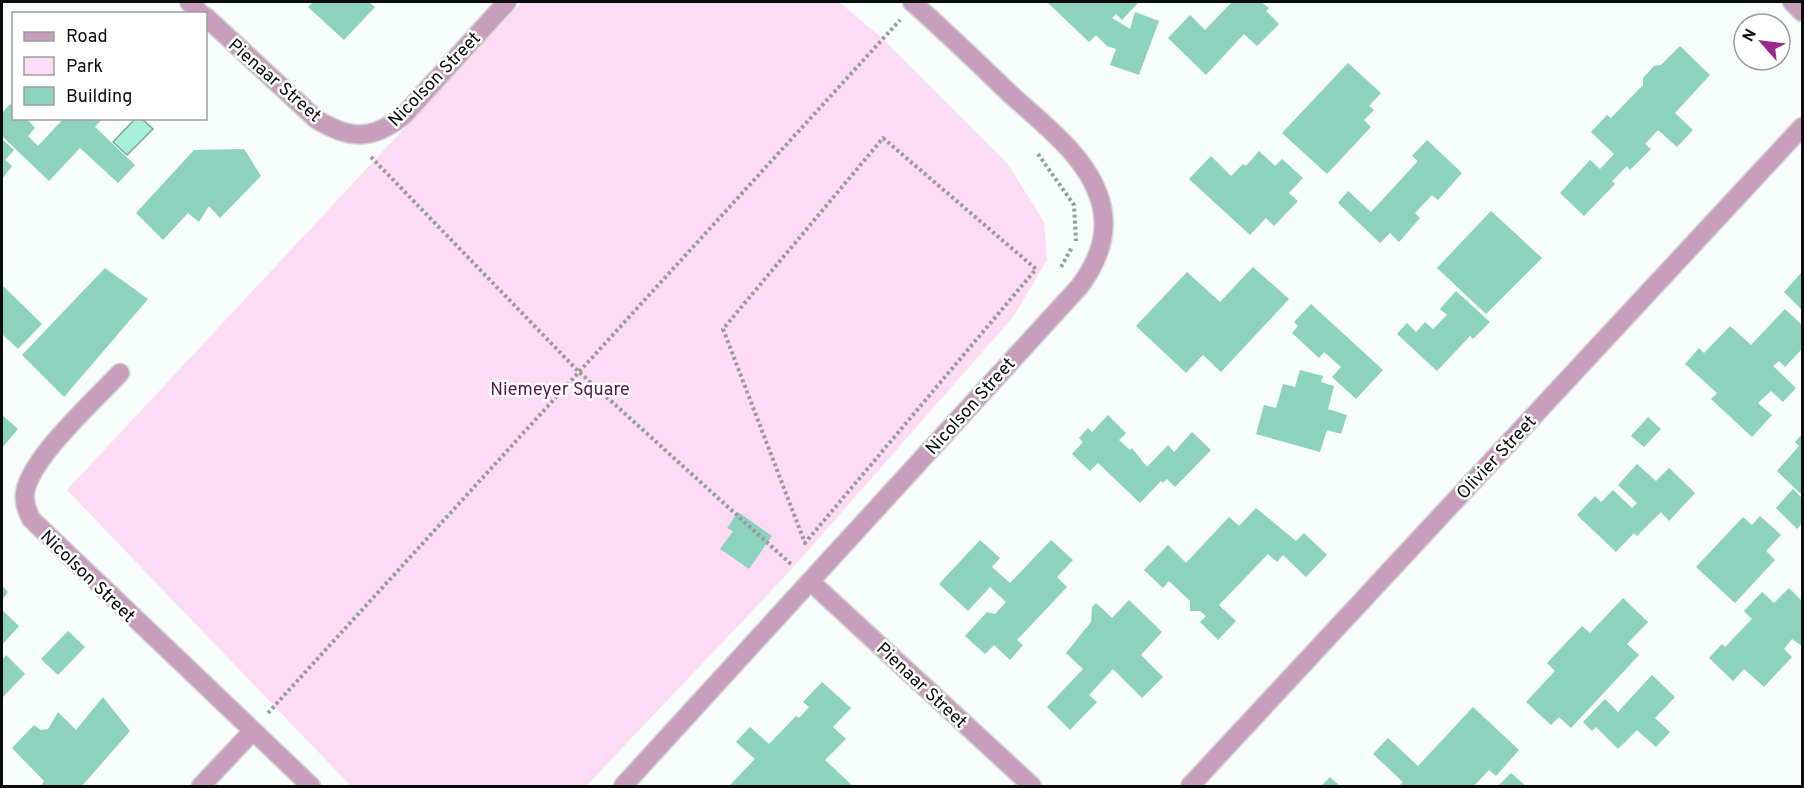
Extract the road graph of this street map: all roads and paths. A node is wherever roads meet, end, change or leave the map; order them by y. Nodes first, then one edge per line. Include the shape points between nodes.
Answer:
1 (507, 2) edge
2 (1792, 2) edge
3 (923, 5) edge
4 (1803, 12) edge
5 (207, 18) edge
6 (910, 27) dead end
7 (1803, 127) edge
8 (350, 135) junction
9 (1036, 152) dead end
10 (1059, 269) dead end
11 (579, 372) junction
12 (120, 373) dead end
13 (805, 543) joint
14 (812, 583) junction
15 (252, 732) junction
16 (201, 786) edge
17 (311, 786) edge
18 (623, 786) edge
19 (1032, 786) edge
20 (1190, 786) edge

1 - 8 street, Nicolson Street via 405,114 379,132
2 - 4 street
3 - 14 street, Nicolson Street via 1086,170 1103,214 1101,249 1080,286
5 - 8 street, Pienaar Street via 316,119
6 - 11 path via 901,18
7 - 20 street, Olivier Street
8 - 11 path
9 - 10 path via 1074,205 1076,241
11 - 14 path
11 - 15 path
12 - 15 street, Nicolson Street via 31,473 25,492 26,506 40,531
13 - 13 path via 723,329 883,138 1036,269
14 - 18 street, Nicolson Street
14 - 19 street, Pienaar Street
15 - 16 street
15 - 17 street, Nicolson Street

